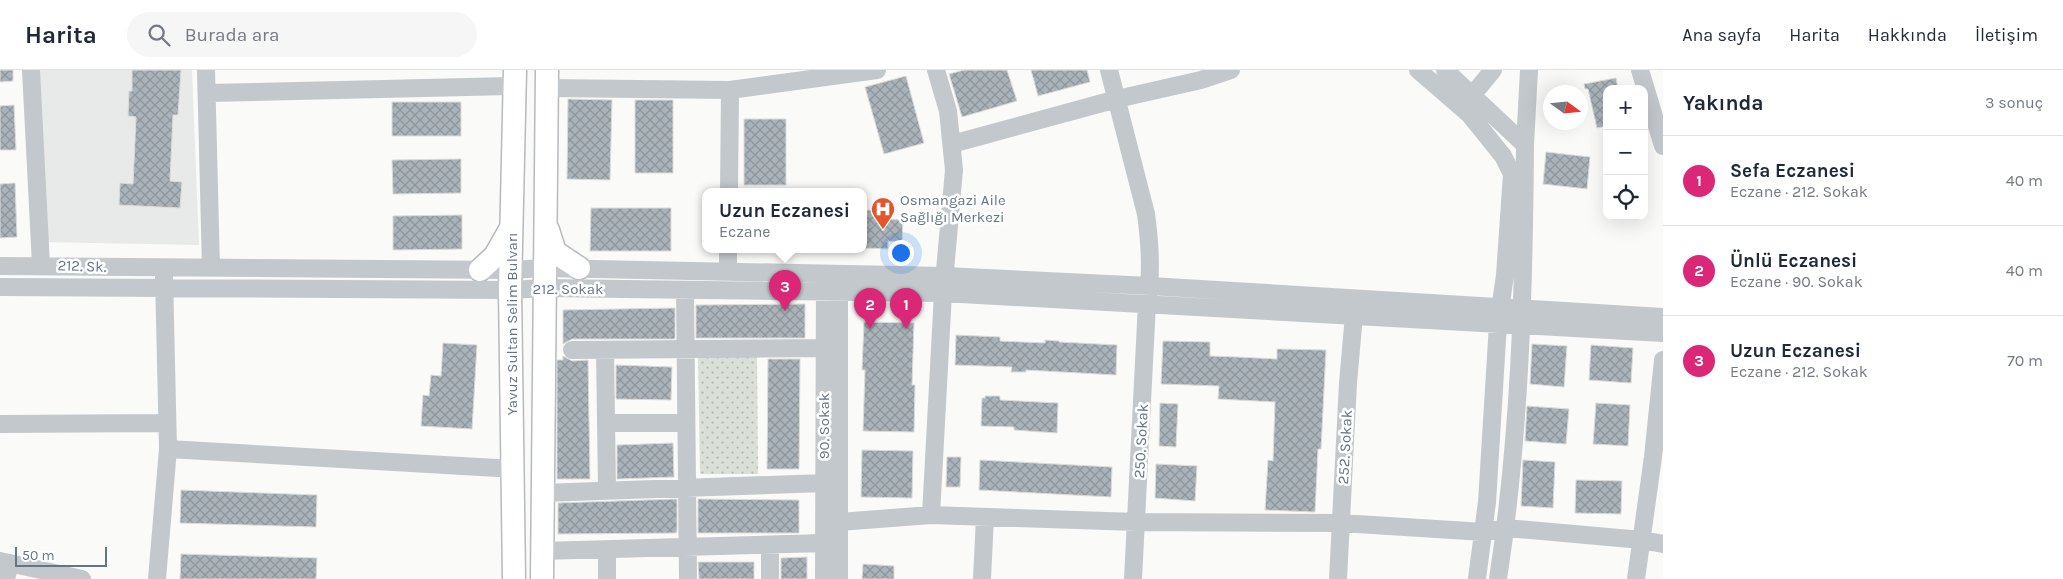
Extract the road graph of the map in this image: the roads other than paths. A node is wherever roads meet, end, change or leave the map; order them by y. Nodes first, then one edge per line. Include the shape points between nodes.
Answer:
1 (31, 70) edge
2 (206, 70) edge
3 (878, 70) edge
4 (936, 70) edge
5 (1109, 70) edge
6 (1231, 70) edge
7 (1418, 70) edge
8 (1445, 70) edge
9 (1493, 70) edge
10 (1529, 70) edge
11 (1640, 70) edge
12 (515, 78) edge
13 (547, 79) edge
14 (730, 90) junction
15 (206, 93) junction
16 (1117, 99) junction
17 (1467, 102) junction
18 (952, 144) junction
19 (1525, 145) junction
20 (1663, 146) edge
21 (729, 188) edge
22 (545, 221) junction
23 (512, 228) junction
24 (728, 253) edge
25 (41, 265) junction
26 (0, 266) edge
27 (163, 268) junction
28 (211, 268) junction
29 (579, 268) junction
30 (480, 270) junction
31 (728, 271) junction
32 (832, 273) junction
33 (545, 278) junction
34 (511, 280) junction
35 (944, 284) junction
36 (0, 287) edge
37 (164, 288) junction
38 (685, 290) junction
39 (832, 291) junction
40 (1148, 295) junction
41 (1354, 315) junction
42 (1500, 316) junction
43 (1523, 316) junction
44 (1663, 317) edge
45 (1663, 333) edge
46 (825, 348) junction
47 (572, 350) dead end
48 (605, 350) junction
49 (686, 350) junction
50 (1663, 360) edge
51 (167, 423) junction
52 (606, 423) junction
53 (686, 423) junction
54 (0, 424) edge
55 (168, 449) junction
56 (513, 469) junction
57 (824, 483) junction
58 (686, 488) junction
59 (607, 490) junction
60 (542, 493) junction
61 (932, 515) junction
62 (985, 517) junction
63 (838, 522) junction
64 (1137, 522) junction
65 (1341, 523) junction
66 (1506, 528) junction
67 (1484, 532) junction
68 (1642, 540) junction
69 (824, 544) junction
70 (1663, 544) edge
71 (770, 545) junction
72 (688, 547) junction
73 (606, 550) junction
74 (542, 551) junction
75 (5, 568) edge
76 (82, 579) edge
77 (157, 579) edge
78 (514, 579) edge
79 (542, 579) edge
80 (607, 579) edge
81 (688, 579) edge
82 (770, 579) edge
83 (824, 579) edge
84 (839, 579) edge
85 (982, 579) edge
86 (1133, 579) edge
87 (1338, 579) edge
88 (1477, 579) edge
89 (1498, 579) edge
90 (1636, 579) edge

1 - 25 street
2 - 15 street
3 - 14 street
4 - 18 street via 948,111
5 - 16 street, 250. Sokak
6 - 16 street
7 - 17 street
8 - 17 street
9 - 17 street
10 - 19 street
11 - 20 street
12 - 15 street
12 - 23 main road, Yavuz Sultan Selim Bulvarı
13 - 14 street
13 - 22 main road, Yavuz Sultan Selim Bulvarı
14 - 21 street
15 - 28 street
16 - 18 street
16 - 40 street, 250. Sokak via 1150,238
17 - 19 street
17 - 42 street via 1470,115 1503,156 1512,174
18 - 35 street via 954,170
19 - 43 street
22 - 29 main road via 555,252
22 - 33 main road, Yavuz Sultan Selim Bulvarı
23 - 30 main road via 494,256
23 - 34 main road, Yavuz Sultan Selim Bulvarı
24 - 31 street
25 - 26 street, 212. Sk.
25 - 27 street, 212. Sk.
27 - 28 street, 212. Sk.
27 - 37 street
28 - 30 street, 212. Sk.
29 - 31 street
29 - 33 street
30 - 34 street, 212. Sk.
31 - 32 street
32 - 35 street
32 - 39 street, 90. Sokak
33 - 34 street, 212. Sokak
33 - 38 street, 212. Sokak
33 - 60 main road, Yavuz Sultan Selim Bulvarı
34 - 37 street, 212. Sokak
34 - 56 main road, Yavuz Sultan Selim Bulvarı
35 - 39 street, 212. Sokak
35 - 40 street
35 - 61 street
36 - 37 street, 212. Sokak
37 - 51 street
38 - 39 street, 212. Sokak
38 - 49 street
39 - 46 street, 90. Sokak
39 - 63 street, 90. Sokak
40 - 41 street
40 - 42 street
40 - 64 street, 250. Sokak
41 - 42 street
41 - 65 street, 252. Sokak
42 - 43 street
42 - 67 street
43 - 44 street
43 - 45 street
43 - 66 street
46 - 49 street
46 - 57 street, 90. Sokak
47 - 48 street
48 - 49 street
48 - 52 street
49 - 53 street
50 - 68 street
51 - 54 street
51 - 55 street
52 - 53 street
52 - 59 street
53 - 58 street
55 - 56 street
55 - 77 street
56 - 78 main road, Yavuz Sultan Selim Bulvarı
57 - 58 street
57 - 69 street, 90. Sokak
58 - 59 street
58 - 72 street
59 - 60 street
60 - 74 main road, Yavuz Sultan Selim Bulvarı
61 - 62 street
61 - 63 street
62 - 64 street
62 - 85 street
63 - 84 street, 90. Sokak
64 - 65 street
64 - 86 street, 250. Sokak
65 - 67 street
65 - 87 street, 252. Sokak
66 - 67 street
66 - 68 street
66 - 89 street
67 - 88 street
68 - 70 street
68 - 90 street
69 - 71 street
69 - 83 street, 90. Sokak
71 - 72 street
71 - 82 street
72 - 73 street
72 - 81 street
73 - 74 street
73 - 80 street
74 - 79 main road, Yavuz Sultan Selim Bulvarı
75 - 76 street

